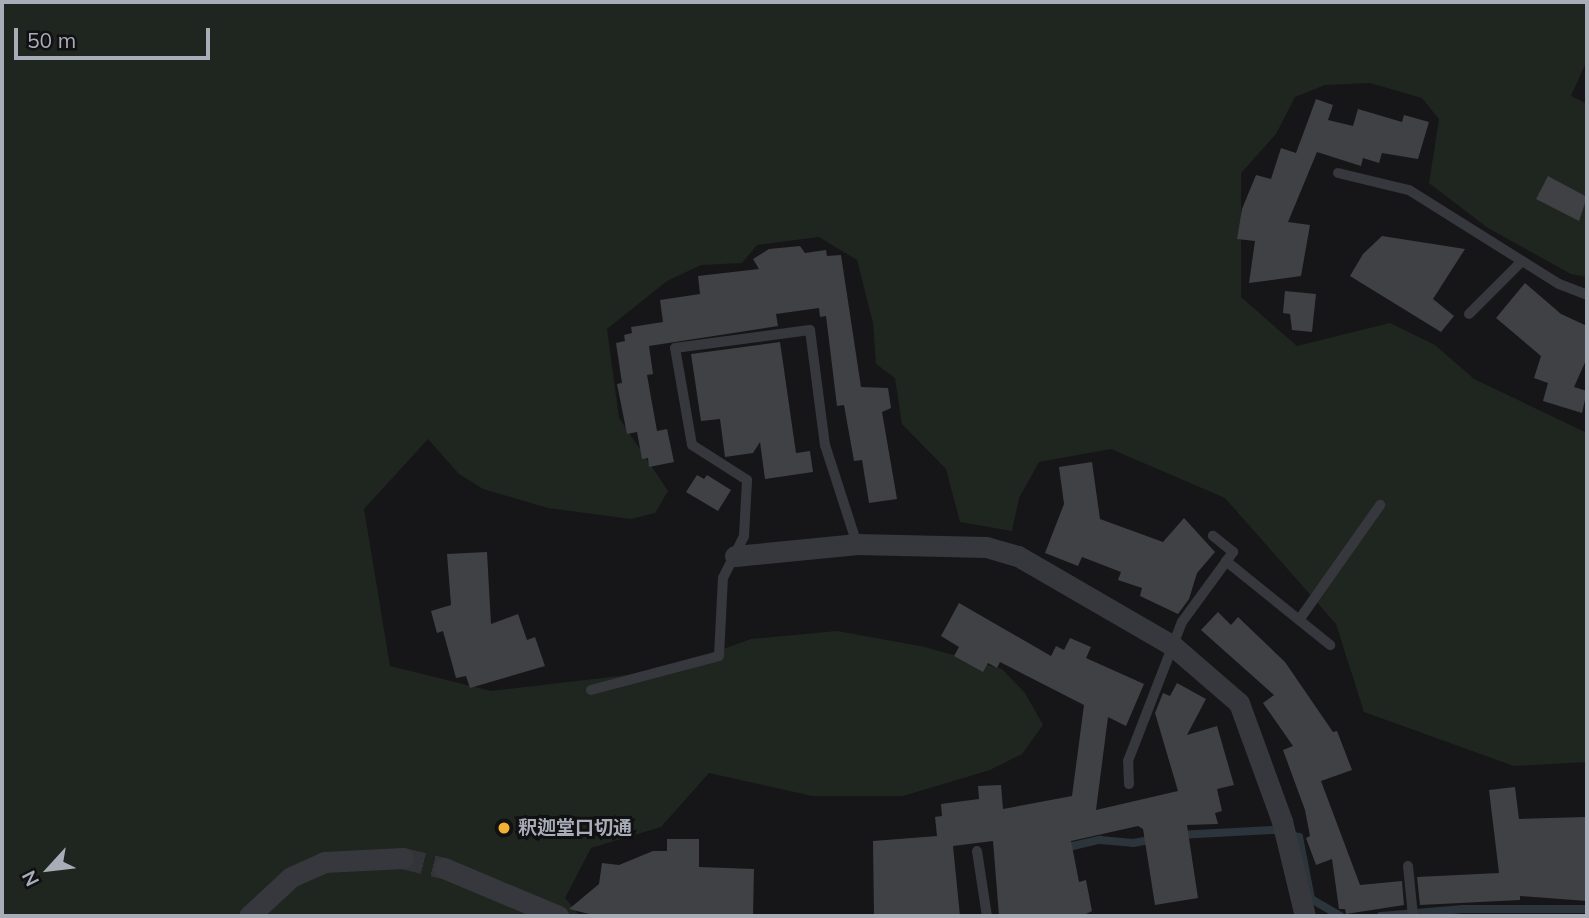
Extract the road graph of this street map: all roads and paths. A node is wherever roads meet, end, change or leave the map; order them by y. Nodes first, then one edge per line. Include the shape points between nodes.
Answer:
1 (1338, 173) dead end
2 (1522, 261) junction
3 (1587, 295) edge
4 (1469, 314) dead end
5 (1380, 505) dead end
6 (1213, 536) dead end
7 (857, 544) junction
8 (735, 556) junction
9 (1226, 561) junction
10 (1299, 620) junction
11 (1331, 645) dead end
12 (1173, 646) junction
13 (591, 691) dead end
14 (1129, 784) dead end
15 (977, 851) dead end
16 (403, 858) tunnel mouth
17 (1408, 866) dead end
18 (444, 868) tunnel mouth
19 (249, 916) edge
20 (558, 916) edge
21 (987, 916) edge
22 (1305, 916) edge
23 (1413, 916) edge

1 - 2 lane via 1409,190
2 - 3 lane
2 - 4 lane
5 - 10 lane
6 - 9 lane via 1233,552
7 - 8 street
7 - 8 lane via 825,445 810,330 675,348 692,445 747,480 744,536
7 - 12 street via 986,547 1018,556
8 - 13 lane via 723,578 719,656
9 - 10 lane
9 - 12 lane via 1182,622
10 - 11 lane
12 - 14 lane via 1128,761
12 - 22 street via 1239,704 1282,821
15 - 21 lane
16 - 19 street via 324,862 291,877
17 - 23 lane
18 - 20 street

